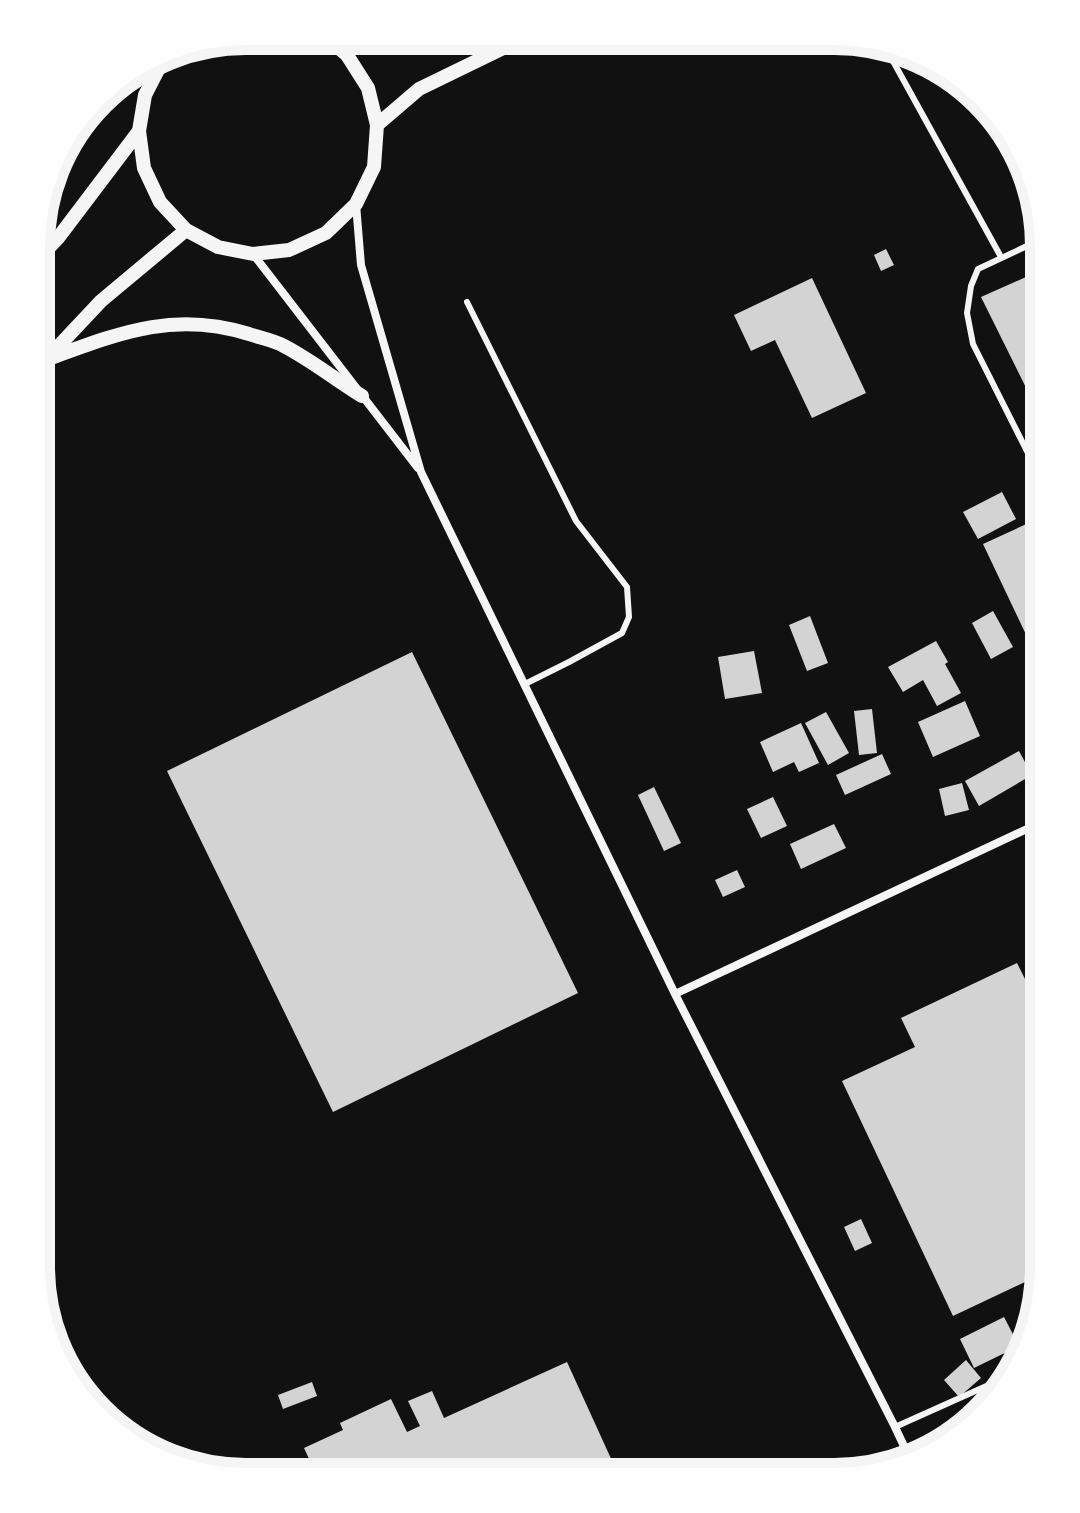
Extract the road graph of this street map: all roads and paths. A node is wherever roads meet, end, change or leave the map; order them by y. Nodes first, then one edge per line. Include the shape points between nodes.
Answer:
1 (341, 50) edge
2 (499, 50) edge
3 (892, 59) edge
4 (157, 72) edge
5 (147, 77) edge
6 (145, 95) junction
7 (377, 125) junction
8 (139, 131) junction
9 (356, 204) junction
10 (186, 230) junction
11 (1030, 244) edge
12 (50, 246) edge
13 (253, 254) junction
14 (1001, 257) junction
15 (467, 302) dead end
16 (50, 355) edge
17 (50, 360) edge
18 (362, 396) junction
19 (1030, 457) edge
20 (421, 472) junction
21 (525, 684) junction
22 (1030, 828) edge
23 (675, 994) junction
24 (989, 1386) edge
25 (895, 1427) junction
26 (904, 1450) edge

1 - 7 street via 368,88
2 - 7 street via 419,89
3 - 14 lane
4 - 6 street
5 - 6 street
6 - 8 street
7 - 9 street via 374,167
8 - 10 street via 144,168 160,202
8 - 12 street
9 - 13 street via 326,233 289,250
9 - 20 street via 361,265
10 - 13 street via 218,247
10 - 16 street via 101,301
11 - 14 lane
13 - 18 street
14 - 19 lane via 978,269 967,313 973,344
15 - 21 lane via 576,521 627,587 629,617 622,633
17 - 18 street via 145,327 193,323 282,345
18 - 20 street
20 - 21 street
21 - 23 street
22 - 23 street
23 - 25 street
24 - 25 lane
25 - 26 street

